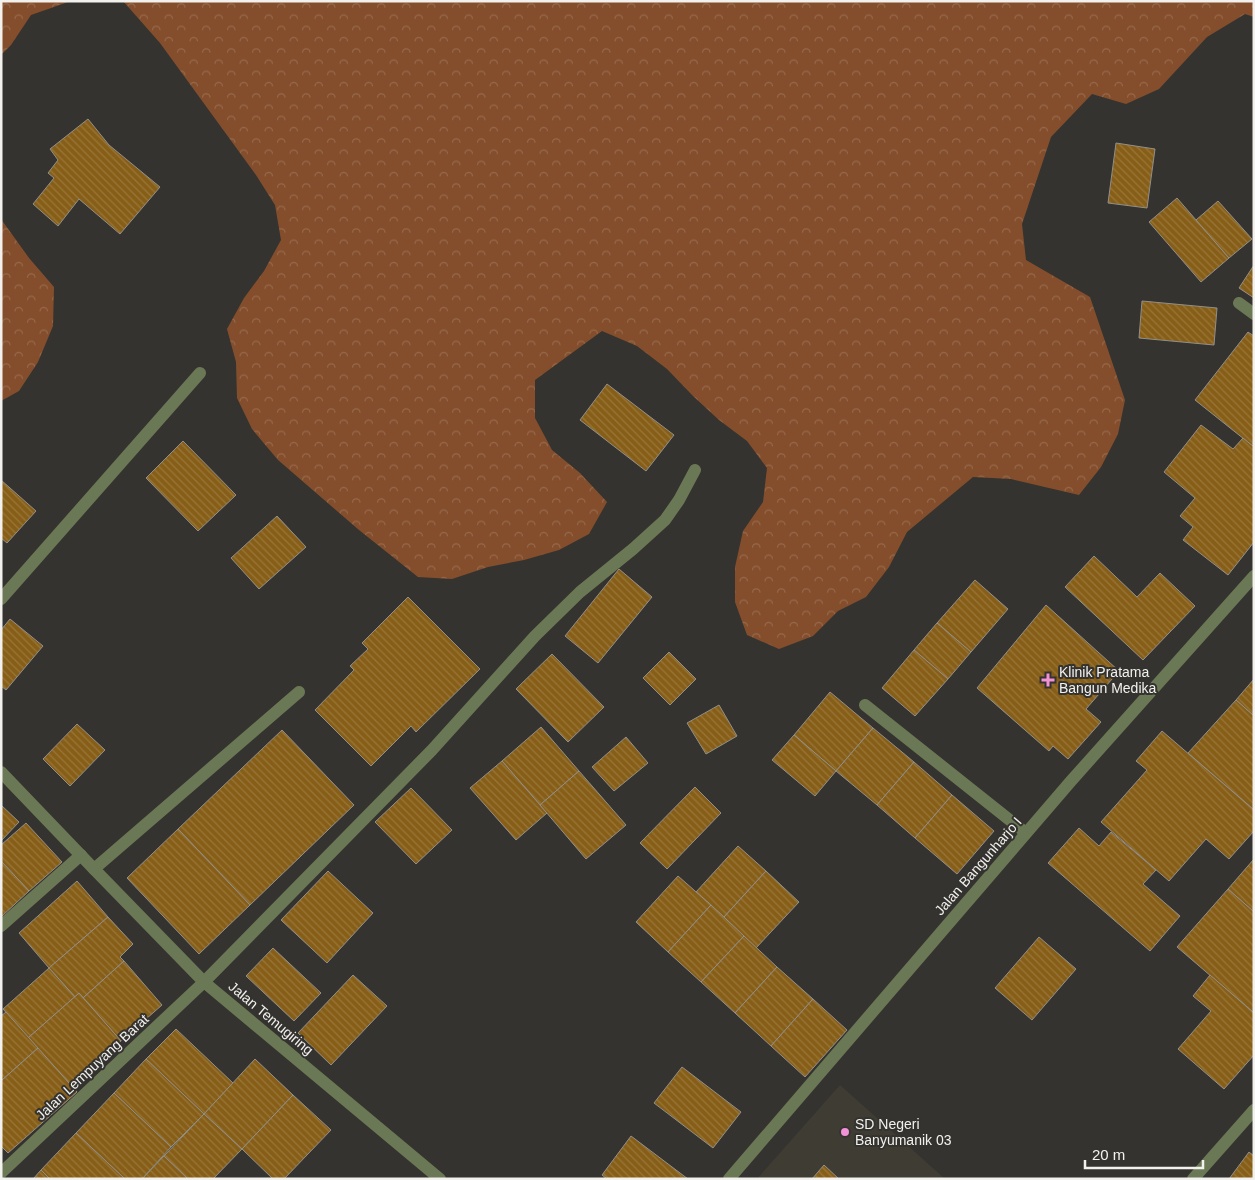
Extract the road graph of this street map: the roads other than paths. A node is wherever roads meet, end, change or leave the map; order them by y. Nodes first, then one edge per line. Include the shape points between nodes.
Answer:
1 (1239, 303) dead end
2 (1254, 314) edge
3 (200, 373) dead end
4 (696, 470) dead end
5 (1254, 576) edge
6 (1, 599) edge
7 (299, 692) dead end
8 (865, 705) dead end
9 (1, 772) edge
10 (1026, 833) junction
11 (81, 855) junction
12 (94, 869) junction
13 (1, 926) edge
14 (204, 982) junction
15 (1254, 1110) edge
16 (2, 1171) edge
17 (440, 1179) edge
18 (728, 1179) edge
19 (1194, 1179) edge

1 - 2 street
3 - 6 street
4 - 14 street, Jalan Lempuyang Barat via 665,520 534,636 432,750
5 - 10 street, Jalan Bangunharjo I
7 - 12 street
8 - 10 street
9 - 11 street, Jalan Temugiring
10 - 18 street, Jalan Bangunharjo I
11 - 12 street, Jalan Temugiring
11 - 13 street
12 - 14 street, Jalan Temugiring
14 - 16 street, Jalan Lempuyang Barat
14 - 17 street, Jalan Temugiring
15 - 19 street

